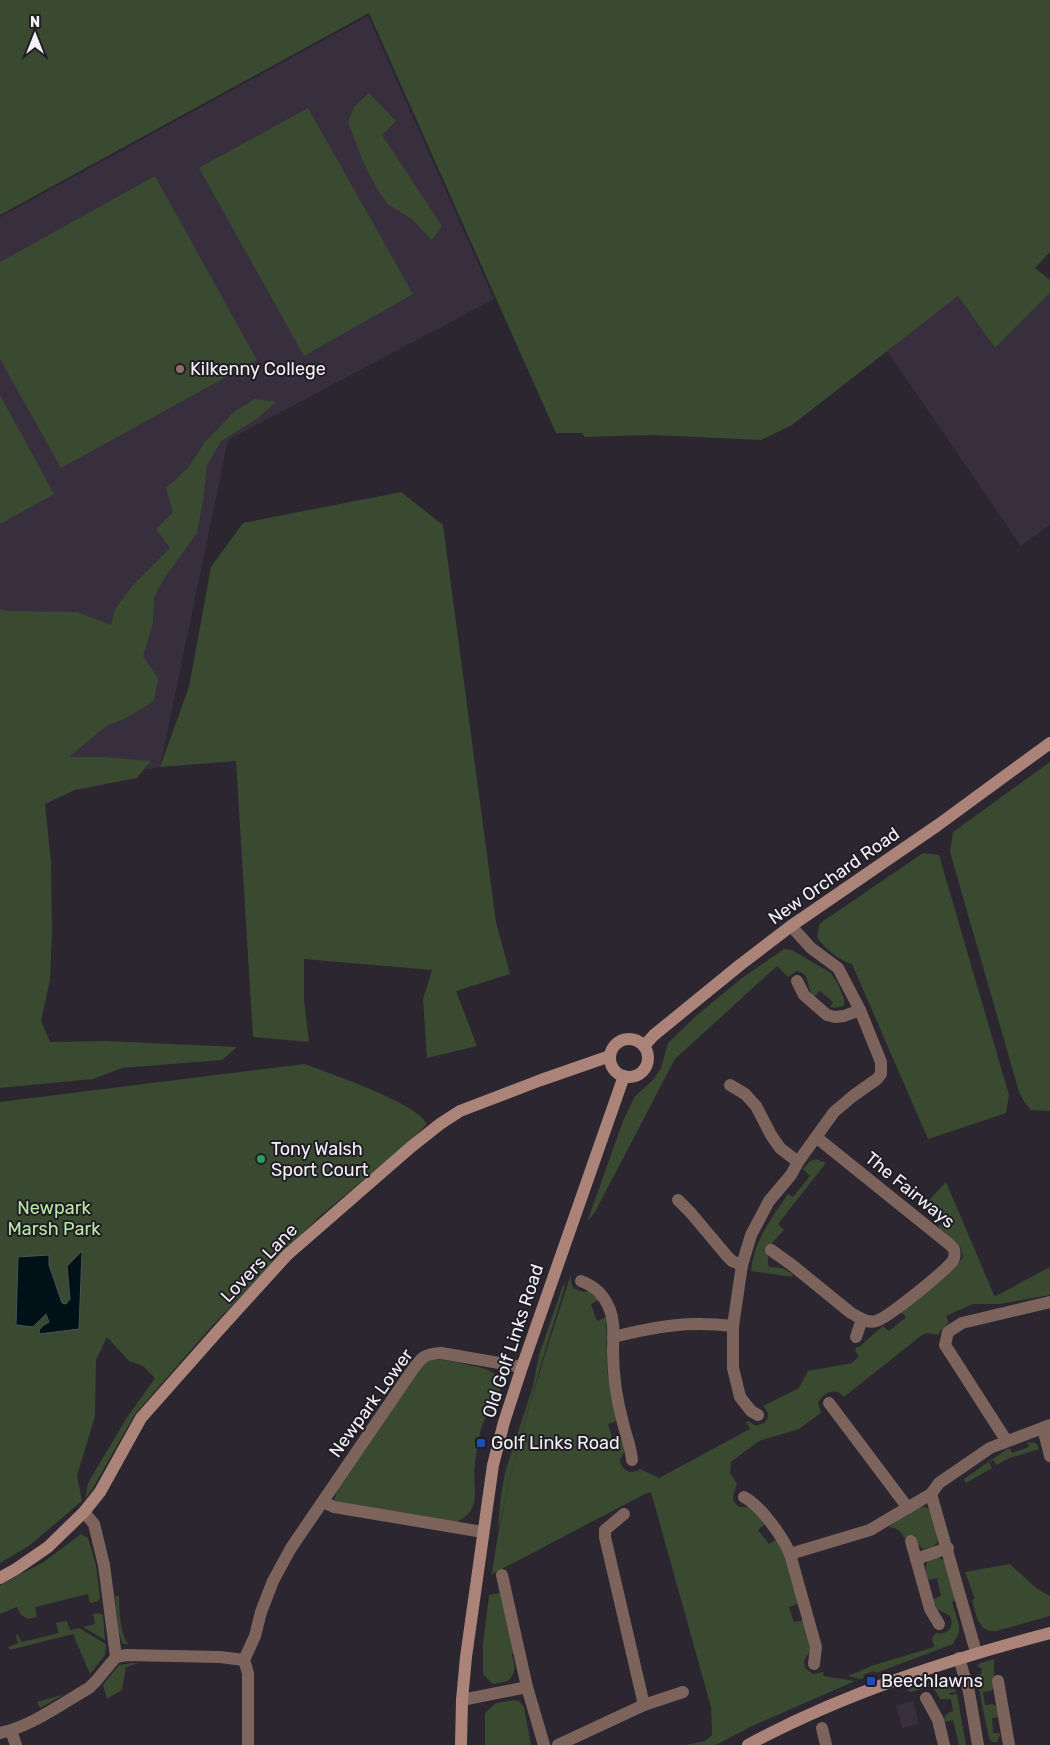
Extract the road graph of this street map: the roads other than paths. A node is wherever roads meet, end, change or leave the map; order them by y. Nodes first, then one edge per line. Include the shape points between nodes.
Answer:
1 (1050, 744) edge
2 (791, 926) junction
3 (797, 981) dead end
4 (860, 1010) junction
5 (644, 1046) junction
6 (610, 1056) junction
7 (624, 1076) junction
8 (730, 1085) dead end
9 (816, 1137) junction
10 (798, 1162) junction
11 (678, 1200) dead end
12 (771, 1250) dead end
13 (742, 1265) junction
14 (581, 1281) dead end
15 (1050, 1302) edge
16 (862, 1319) junction
17 (733, 1326) junction
18 (613, 1337) junction
19 (856, 1337) dead end
20 (522, 1367) junction
21 (829, 1404) dead end
22 (758, 1416) dead end
23 (1046, 1426) edge
24 (1006, 1440) junction
25 (1050, 1456) edge
26 (632, 1460) dead end
27 (931, 1494) junction
28 (744, 1496) dead end
29 (323, 1502) junction
30 (908, 1508) junction
31 (84, 1512) junction
32 (624, 1514) dead end
33 (483, 1532) junction
34 (911, 1541) dead end
35 (948, 1548) junction
36 (790, 1554) junction
37 (916, 1559) junction
38 (502, 1576) dead end
39 (0, 1578) edge
40 (939, 1624) dead end
41 (1050, 1633) edge
42 (976, 1652) junction
43 (116, 1657) junction
44 (960, 1658) junction
45 (244, 1660) junction
46 (814, 1664) dead end
47 (998, 1681) dead end
48 (527, 1687) junction
49 (683, 1692) dead end
50 (926, 1698) dead end
51 (462, 1700) junction
52 (644, 1705) junction
53 (822, 1728) dead end
54 (6, 1732) edge
55 (16, 1745) edge
56 (248, 1745) edge
57 (461, 1745) edge
58 (544, 1745) edge
59 (558, 1745) edge
60 (748, 1745) edge
61 (826, 1745) edge
62 (944, 1745) edge
63 (978, 1745) edge
64 (1009, 1745) edge

1 - 2 street, New Orchard Road via 938,826
2 - 4 street via 811,948 838,968
2 - 5 street, New Orchard Road
3 - 4 street via 804,995 828,1015 844,1016
4 - 9 street via 881,1062 881,1074 834,1112
5 - 6 street via 635,1039 624,1039 614,1045
5 - 7 street via 648,1057 645,1068 636,1076
6 - 7 street via 615,1071
6 - 31 street, Lovers Lane via 460,1111 410,1147 287,1255 211,1339 141,1418 100,1492
7 - 20 street, Old Golf Links Road
8 - 10 street via 756,1106 780,1148
9 - 10 street
9 - 16 street, The Fairways via 954,1249 956,1255 950,1264 890,1314 877,1321
10 - 13 street via 760,1217
11 - 13 street via 726,1256
12 - 16 street
13 - 17 street
14 - 18 street via 590,1284 603,1296 611,1314
15 - 24 street via 962,1324 948,1332 945,1345
16 - 19 street
17 - 18 street via 686,1323
17 - 22 street via 735,1378 740,1397
18 - 26 street via 614,1371
20 - 29 street, Newpark Lower via 441,1353 422,1357
20 - 33 street, Old Golf Links Road via 493,1465
21 - 30 street
23 - 24 street
23 - 25 street
24 - 27 street via 947,1478
27 - 30 street
27 - 35 street
28 - 36 street via 756,1505
29 - 33 street via 334,1508
29 - 45 street, Newpark Lower via 273,1581
30 - 36 street via 870,1530
31 - 39 street, Lovers Lane via 48,1547
31 - 43 street via 94,1524 104,1565
32 - 52 street via 605,1530 604,1537
33 - 51 street, Old Golf Links Road
34 - 37 street
35 - 37 street
35 - 42 street
36 - 46 street via 816,1647
37 - 40 street via 930,1609
38 - 48 street
41 - 42 street
42 - 44 street
43 - 45 street
43 - 54 street via 89,1688
44 - 60 street via 824,1709
44 - 63 street
45 - 56 street via 248,1673
47 - 64 street
48 - 51 street
48 - 58 street
49 - 52 street
50 - 62 street via 938,1720
51 - 57 street, Old Golf Links Road
52 - 59 street
53 - 61 street
54 - 55 street

